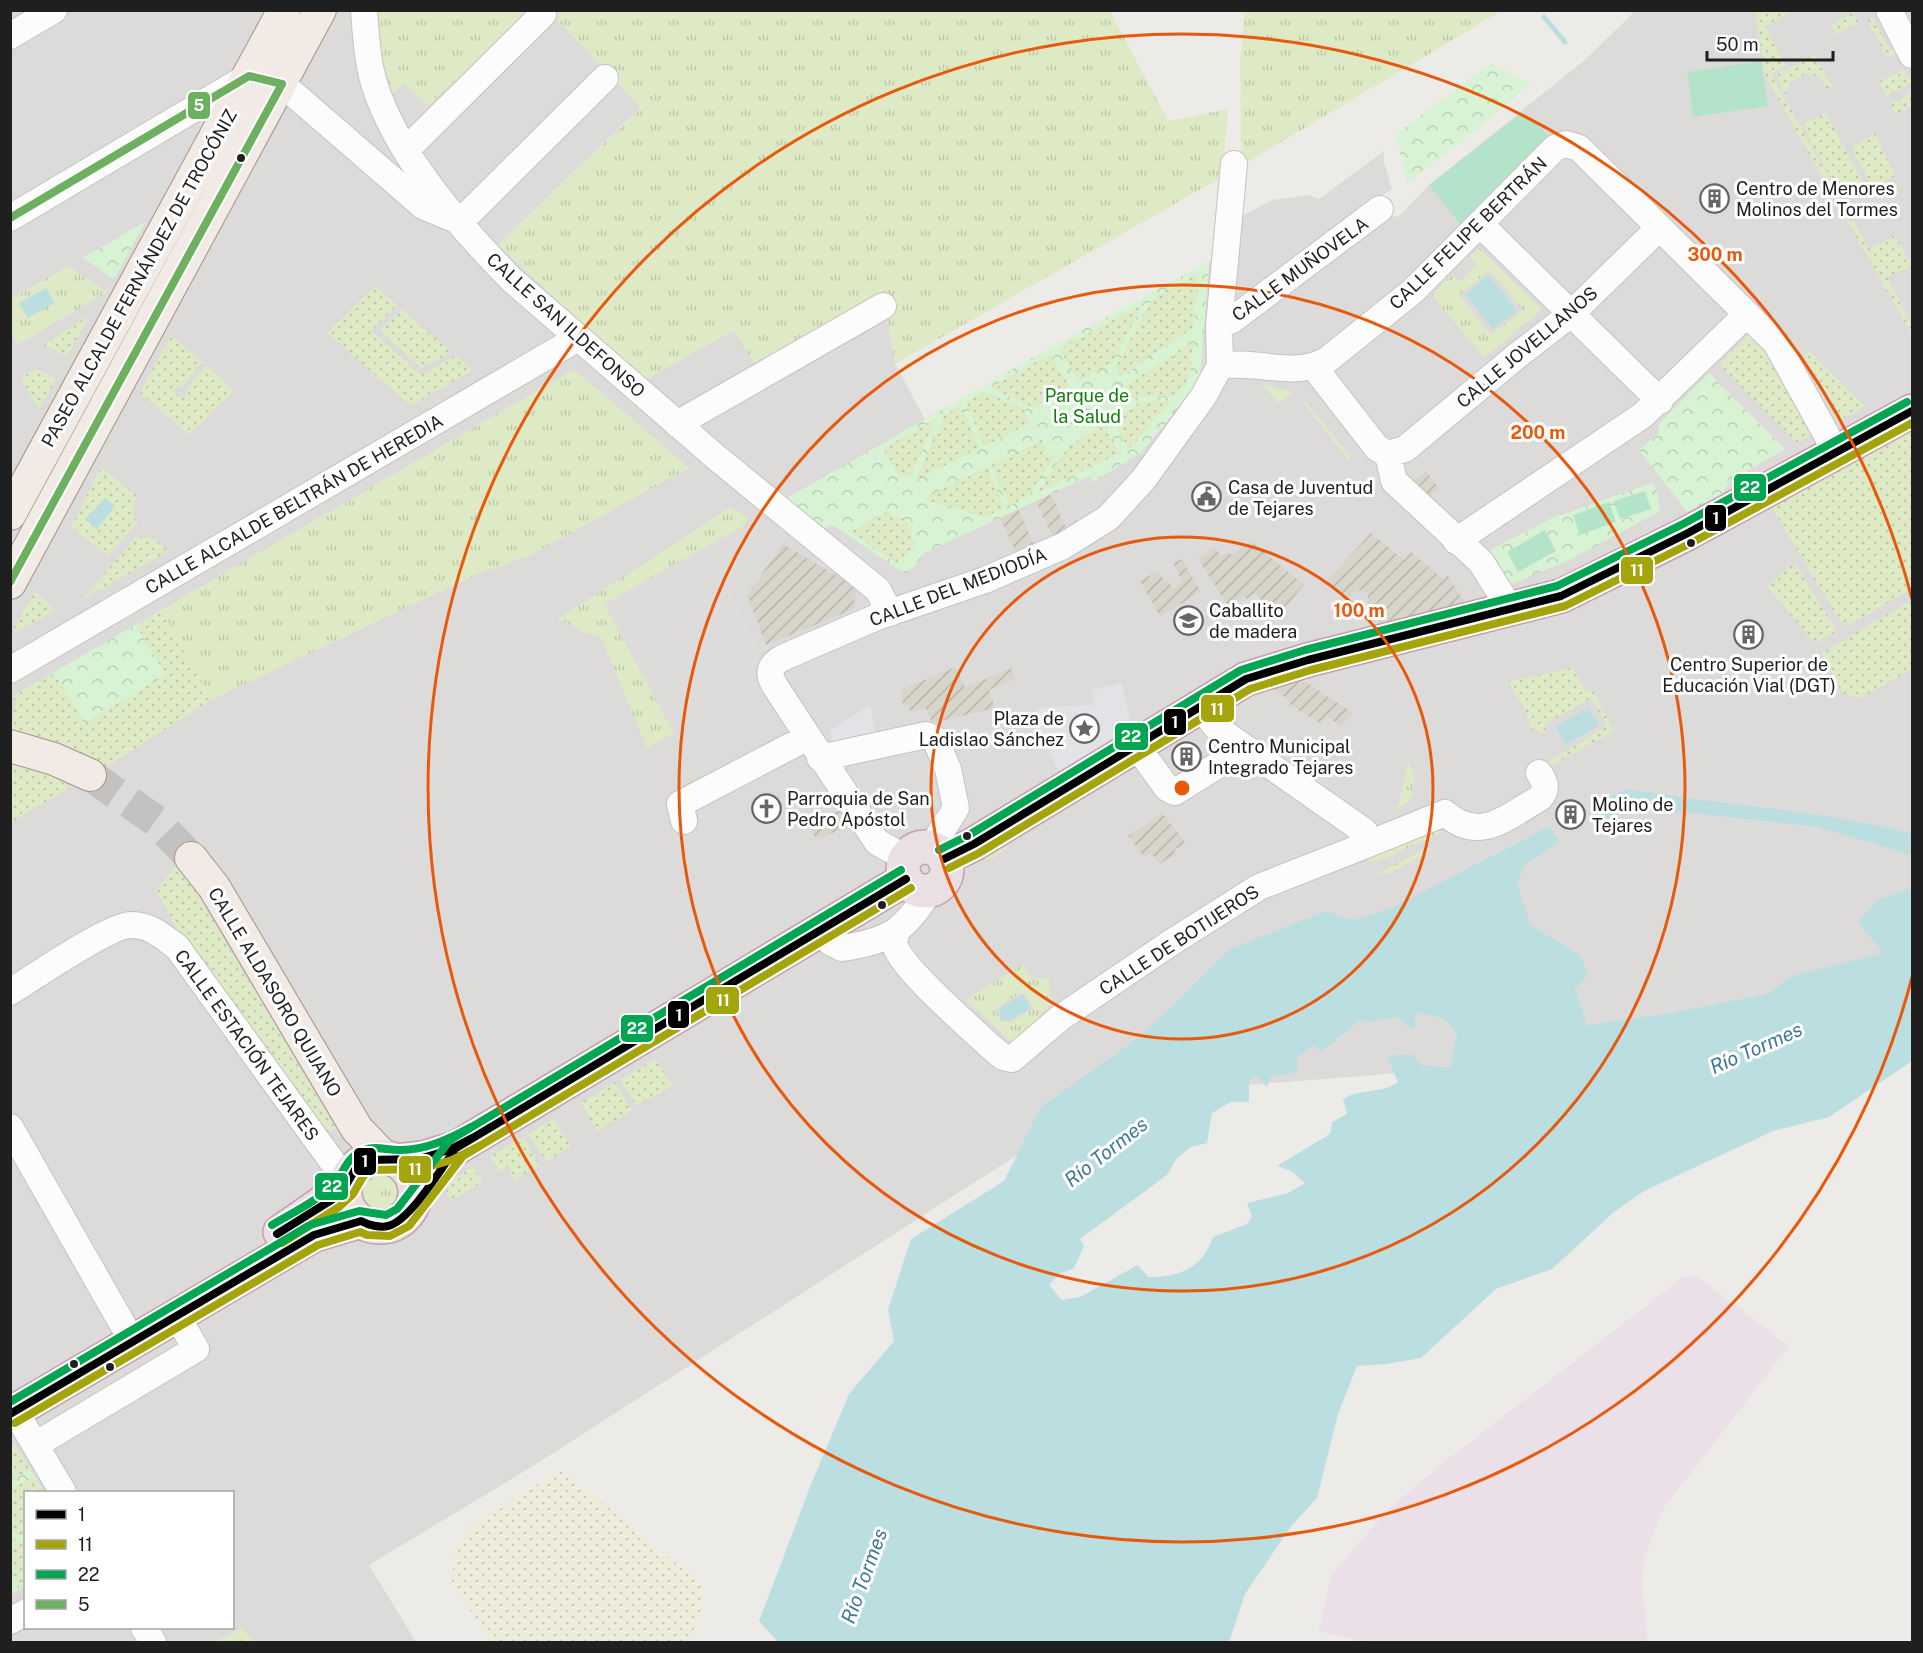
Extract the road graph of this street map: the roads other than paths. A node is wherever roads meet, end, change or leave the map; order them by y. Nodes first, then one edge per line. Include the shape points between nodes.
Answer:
1 (54, 10) edge
2 (285, 10) edge
3 (320, 10) edge
4 (364, 10) edge
5 (1889, 10) edge
6 (543, 14) dead end
7 (10, 36) edge
8 (1912, 55) edge
9 (249, 76) junction
10 (605, 78) dead end
11 (282, 84) junction
12 (195, 109) junction
13 (218, 133) junction
14 (406, 150) junction
15 (1234, 164) dead end
16 (1380, 209) dead end
17 (10, 218) edge
18 (460, 222) junction
19 (1480, 224) junction
20 (1659, 228) junction
21 (883, 306) dead end
22 (1571, 314) junction
23 (1747, 314) junction
24 (1219, 326) junction
25 (578, 338) junction
26 (1220, 366) junction
27 (1314, 368) junction
28 (1660, 401) junction
29 (1912, 411) edge
30 (677, 424) junction
31 (1836, 452) junction
32 (1388, 454) junction
33 (10, 514) edge
34 (1456, 541) junction
35 (10, 583) edge
36 (1511, 610) junction
37 (890, 613) junction
38 (10, 670) edge
39 (1200, 707) junction
40 (1135, 744) junction
41 (1241, 745) junction
42 (10, 746) edge
43 (814, 747) junction
44 (1539, 772) dead end
45 (90, 776) tunnel mouth
46 (684, 821) dead end
47 (1363, 842) junction
48 (191, 858) tunnel mouth
49 (927, 860) junction
50 (823, 930) junction
51 (897, 933) junction
52 (10, 992) edge
53 (10, 1127) edge
54 (456, 1148) junction
55 (367, 1169) junction
56 (413, 1202) junction
57 (361, 1221) junction
58 (177, 1316) junction
59 (123, 1325) junction
60 (12, 1406) edge
61 (35, 1445) junction
62 (62, 1491) edge
63 (24, 1613) edge
64 (10, 1621) edge
65 (145, 1629) edge
66 (153, 1642) edge

1 - 7 street
2 - 9 main road, PASEO ALCALDE FERNÁNDEZ DE TROCÓNIZ
3 - 11 main road, PASEO ALCALDE FERNÁNDEZ DE TROCÓNIZ
4 - 14 street, CALLE SAN ILDEFONSO via 375,84
5 - 8 street
6 - 14 street
9 - 11 street, CALLE SAN ILDEFONSO
9 - 12 street
9 - 13 main road, PASEO ALCALDE FERNÁNDEZ DE TROCÓNIZ
10 - 18 street
11 - 18 street, CALLE SAN ILDEFONSO via 423,206
11 - 35 main road, PASEO ALCALDE FERNÁNDEZ DE TROCÓNIZ
12 - 13 street via 209,119
12 - 17 street
13 - 33 main road, PASEO ALCALDE FERNÁNDEZ DE TROCÓNIZ
14 - 18 street, CALLE SAN ILDEFONSO
15 - 24 street, CALLE MUÑOVELA
16 - 24 street, CALLE MUÑOVELA
18 - 25 street, CALLE SAN ILDEFONSO via 512,280
19 - 20 street, CALLE FELIPE BERTRÁN via 1555,148 1566,144 1579,148
19 - 22 street
19 - 27 street, CALLE FELIPE BERTRÁN via 1413,291
20 - 22 street, CALLE JOVELLANOS
20 - 23 street
21 - 30 street
22 - 28 street
22 - 32 street, CALLE JOVELLANOS via 1405,449
23 - 28 street
23 - 31 street via 1787,359
24 - 26 street, CALLE MUÑOVELA
25 - 30 street, CALLE SAN ILDEFONSO
25 - 38 street, CALLE ALCALDE BELTRÁN DE HEREDIA
26 - 27 street via 1232,363 1292,370
26 - 37 street, CALLE DEL MEDIODÍA via 1203,397 1143,480 1108,518 1063,546 985,580
27 - 32 street via 1377,448
28 - 34 street
29 - 31 highway
30 - 37 street, CALLE SAN ILDEFONSO via 878,590
31 - 36 highway via 1592,583
32 - 34 street via 1394,481
34 - 36 street via 1481,562
36 - 39 highway via 1261,673
37 - 43 street, CALLE DEL MEDIODÍA via 774,663 769,673
39 - 40 highway
39 - 41 street via 1218,729
40 - 41 street via 1167,788 1175,792 1231,757
40 - 49 highway via 974,844
41 - 47 street via 1364,831
42 - 45 main road via 54,759
43 - 46 street via 680,804
43 - 49 street via 878,842
43 - 49 street via 926,735 935,739 957,802 954,815
44 - 47 street, CALLE DE BOTIJEROS via 1546,784 1540,798 1489,826 1466,827 1445,813
47 - 51 street, CALLE DE BOTIJEROS via 1259,887 1060,1018 1012,1059 1003,1057 910,970 894,942
48 - 55 main road, CALLE ALDASORO QUIJANO via 214,887 357,1129
49 - 50 highway
49 - 51 street via 916,912
50 - 51 street via 831,942 842,948
50 - 54 highway
52 - 55 street, CALLE ESTACIÓN TEJARES via 87,943 130,924 150,927 177,947 337,1168
53 - 59 street
54 - 55 highway
54 - 56 highway
55 - 56 highway via 410,1174
55 - 57 highway via 348,1206
55 - 59 highway via 308,1216
56 - 57 highway via 404,1217 388,1226
57 - 58 highway via 314,1235
58 - 60 highway
58 - 61 street via 196,1349
59 - 60 highway
60 - 61 street
61 - 62 street
63 - 64 street
65 - 66 street

